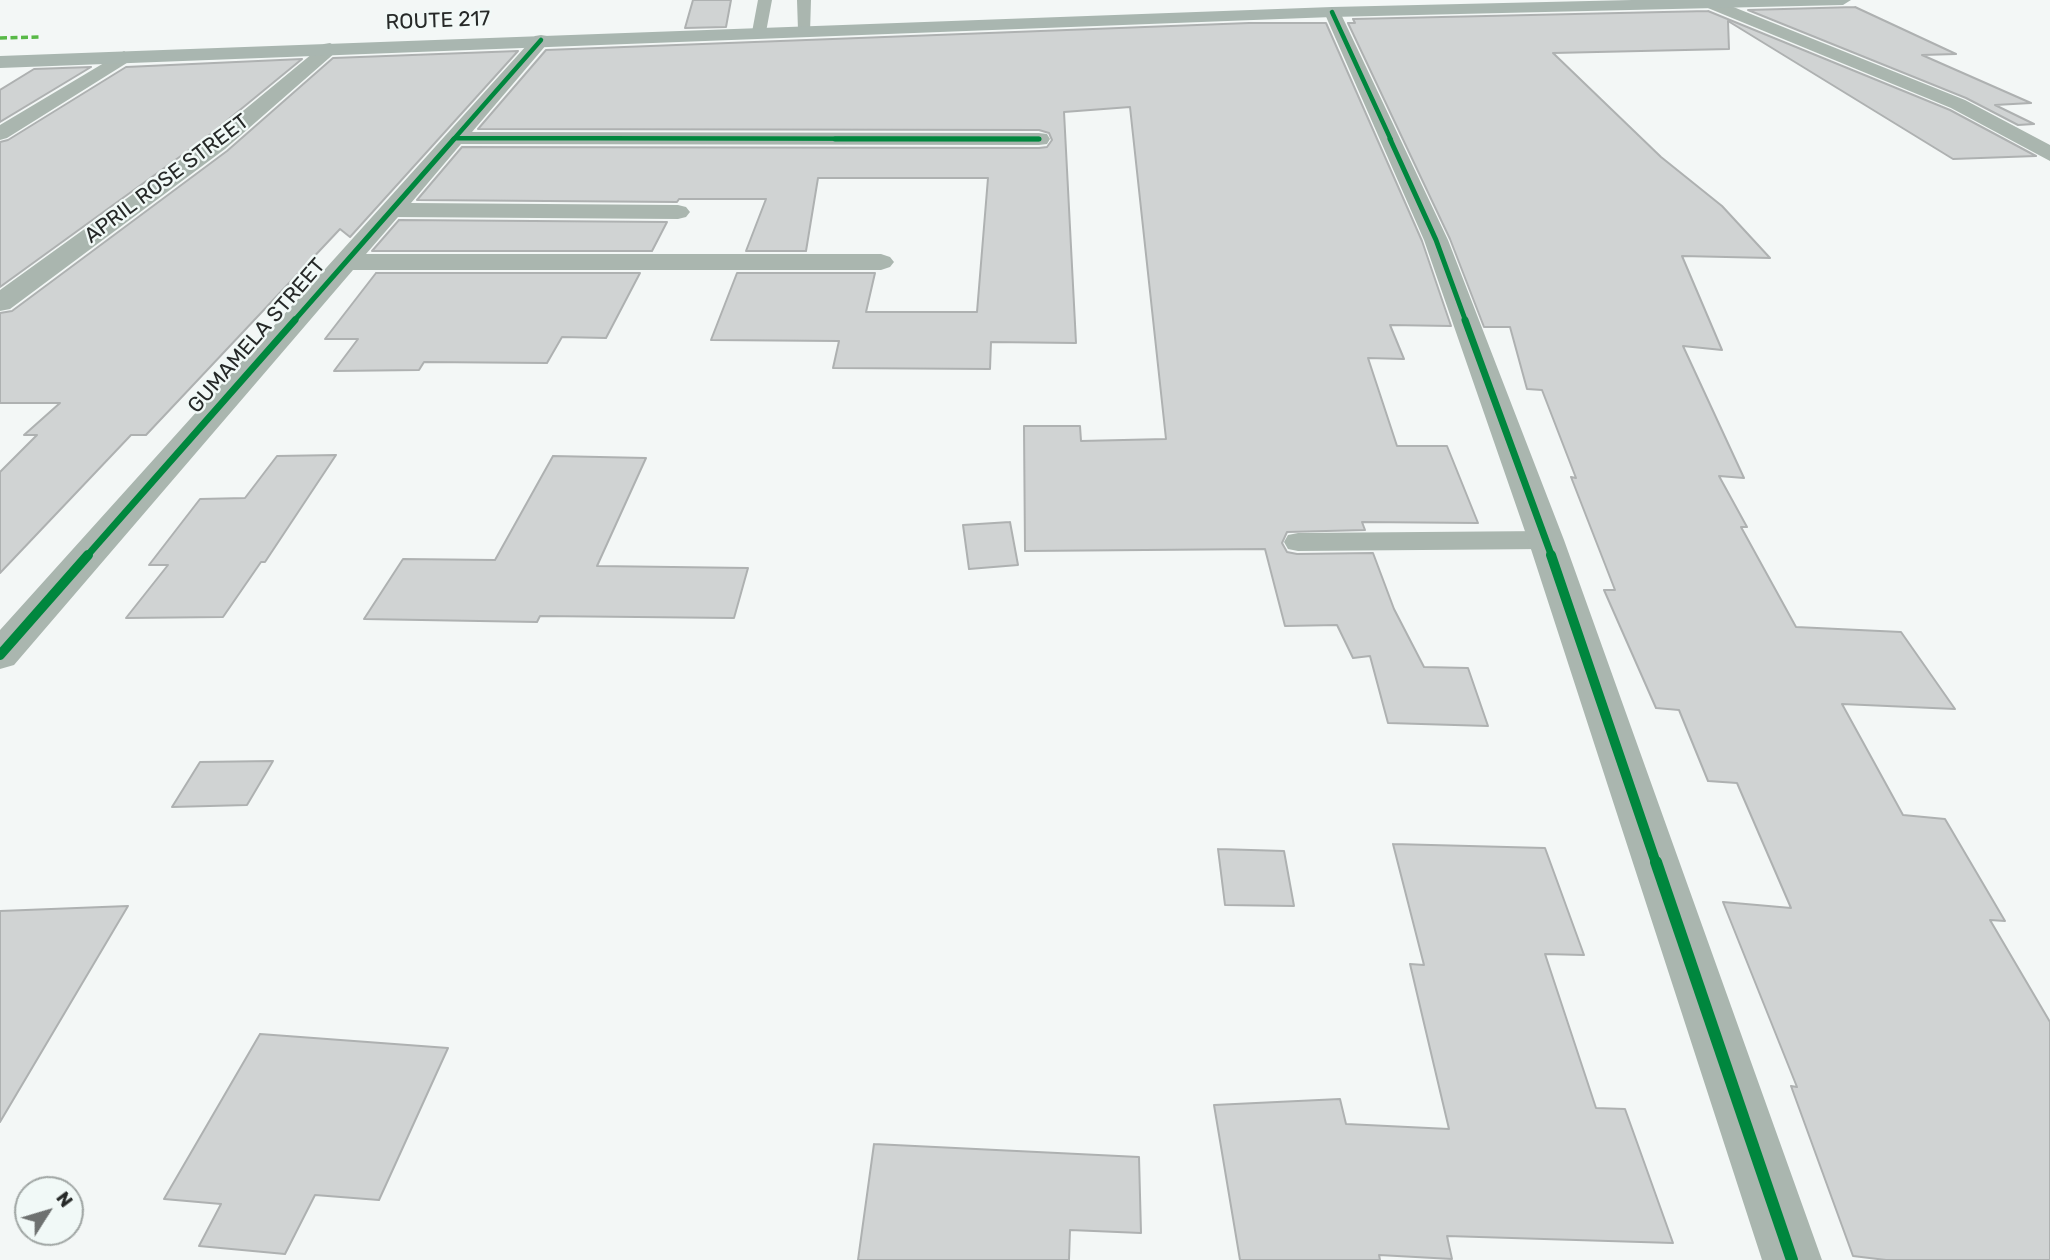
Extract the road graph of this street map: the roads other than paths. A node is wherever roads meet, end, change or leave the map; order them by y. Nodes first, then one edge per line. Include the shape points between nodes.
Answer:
1 (765, 0) edge
2 (804, 0) edge
3 (1843, 0) edge
4 (1709, 3) junction
5 (1332, 12) junction
6 (805, 30) junction
7 (759, 32) junction
8 (541, 40) junction
9 (330, 48) junction
10 (124, 57) junction
11 (0, 62) edge
12 (0, 134) edge
13 (455, 138) junction
14 (1039, 139) dead end
15 (2050, 154) edge
16 (390, 210) junction
17 (678, 212) dead end
18 (344, 262) junction
19 (881, 262) dead end
20 (0, 303) edge
21 (1546, 540) junction
22 (1298, 542) dead end
23 (0, 655) edge
24 (1792, 1260) edge

1 - 7 lane
2 - 6 lane
3 - 4 main road, ROUTE 217
4 - 5 main road, ROUTE 217
4 - 15 street via 1958,104
5 - 6 main road, ROUTE 217
5 - 21 street via 1436,240
6 - 7 main road, ROUTE 217
7 - 8 main road, ROUTE 217
8 - 9 main road, ROUTE 217
8 - 13 street, GUMAMELA STREET
9 - 10 main road, ROUTE 217
9 - 20 street, APRIL ROSE STREET via 217,144
10 - 11 main road, ROUTE 217
10 - 12 street
13 - 14 street
13 - 16 street, GUMAMELA STREET
16 - 17 street
16 - 18 street, GUMAMELA STREET
18 - 19 street
18 - 23 street, GUMAMELA STREET
21 - 22 lane
21 - 24 street

